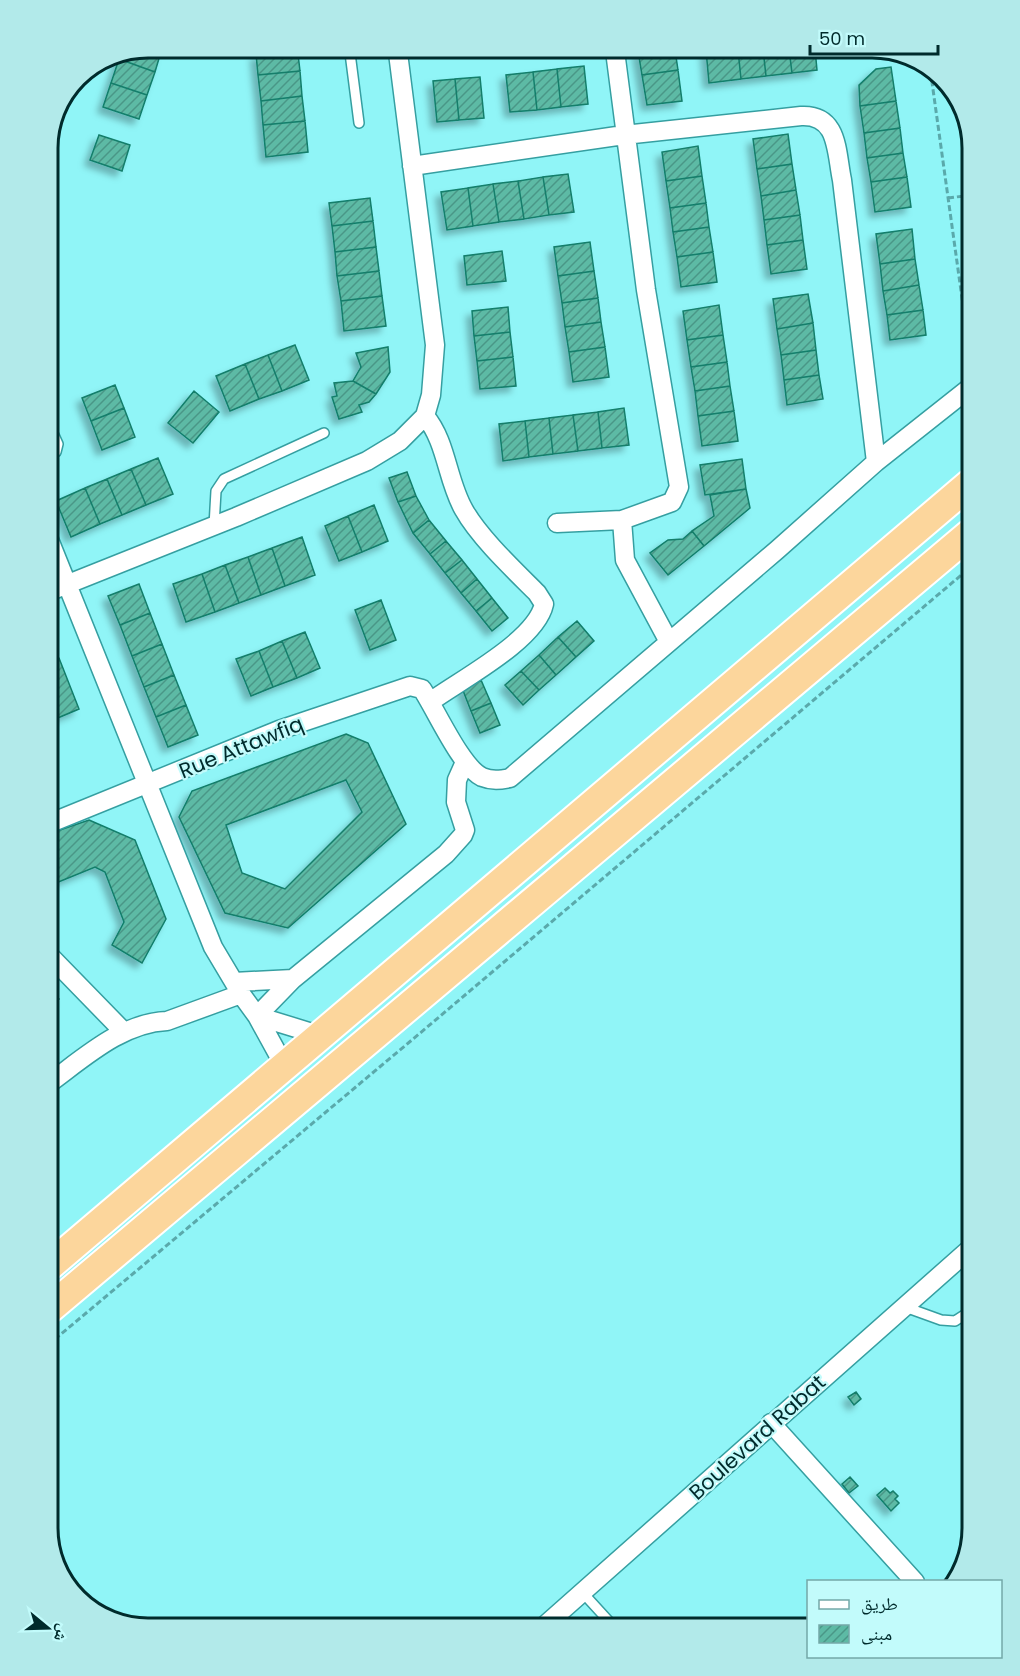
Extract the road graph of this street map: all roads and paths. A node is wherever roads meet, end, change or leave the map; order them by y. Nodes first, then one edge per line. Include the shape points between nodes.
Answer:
1 (351, 58) edge
2 (399, 58) edge
3 (616, 59) edge
4 (933, 83) edge
5 (359, 123) dead end
6 (624, 135) junction
7 (412, 166) junction
8 (962, 196) edge
9 (948, 198) junction
10 (962, 299) edge
11 (962, 394) edge
12 (425, 416) junction
13 (324, 433) dead end
14 (876, 462) junction
15 (962, 491) edge
16 (622, 520) junction
17 (557, 523) dead end
18 (214, 526) junction
19 (962, 540) edge
20 (59, 562) edge
21 (962, 574) edge
22 (68, 584) junction
23 (59, 588) edge
24 (669, 642) junction
25 (430, 702) junction
26 (465, 762) junction
27 (149, 784) junction
28 (59, 820) edge
29 (58, 965) edge
30 (293, 979) junction
31 (237, 988) junction
32 (257, 1016) junction
33 (123, 1031) junction
34 (321, 1036) junction
35 (285, 1067) junction
36 (58, 1077) edge
37 (962, 1256) edge
38 (58, 1258) edge
39 (58, 1301) edge
40 (904, 1307) junction
41 (962, 1316) edge
42 (58, 1337) edge
43 (771, 1423) junction
44 (914, 1580) edge
45 (583, 1593) junction
46 (554, 1618) edge
47 (606, 1618) edge

1 - 5 lane
2 - 7 street
3 - 6 street
4 - 9 path
6 - 7 street
6 - 14 street via 812,115 828,125 842,180
6 - 16 street via 679,480 672,502
7 - 12 street via 435,345 431,395
8 - 9 path
9 - 10 path
11 - 14 street
12 - 18 street via 400,441 367,461
12 - 25 street via 440,442 463,509 544,604 529,629 506,650
13 - 18 lane via 224,478 216,491
14 - 24 street
15 - 34 highway
16 - 17 street
16 - 24 street via 625,560
18 - 22 street
19 - 39 highway
20 - 22 street
21 - 42 path
22 - 23 street
22 - 27 street
24 - 26 street via 510,778 480,776
25 - 26 street
25 - 27 street, Rue Attawfiq via 416,686 396,690 279,730
26 - 30 street via 456,780 463,835 437,861
27 - 28 street, Rue Attawfiq
27 - 31 street via 213,947
29 - 33 street
30 - 31 street
30 - 32 street
31 - 32 street
31 - 33 street via 167,1021
32 - 34 street
32 - 35 street
33 - 36 street
34 - 35 highway
35 - 38 highway
37 - 40 street, Boulevard Rabat
40 - 41 lane via 941,1320 954,1321
40 - 43 street, Boulevard Rabat
43 - 44 street
43 - 45 street, Boulevard Rabat
45 - 46 street, Boulevard Rabat
45 - 47 lane

